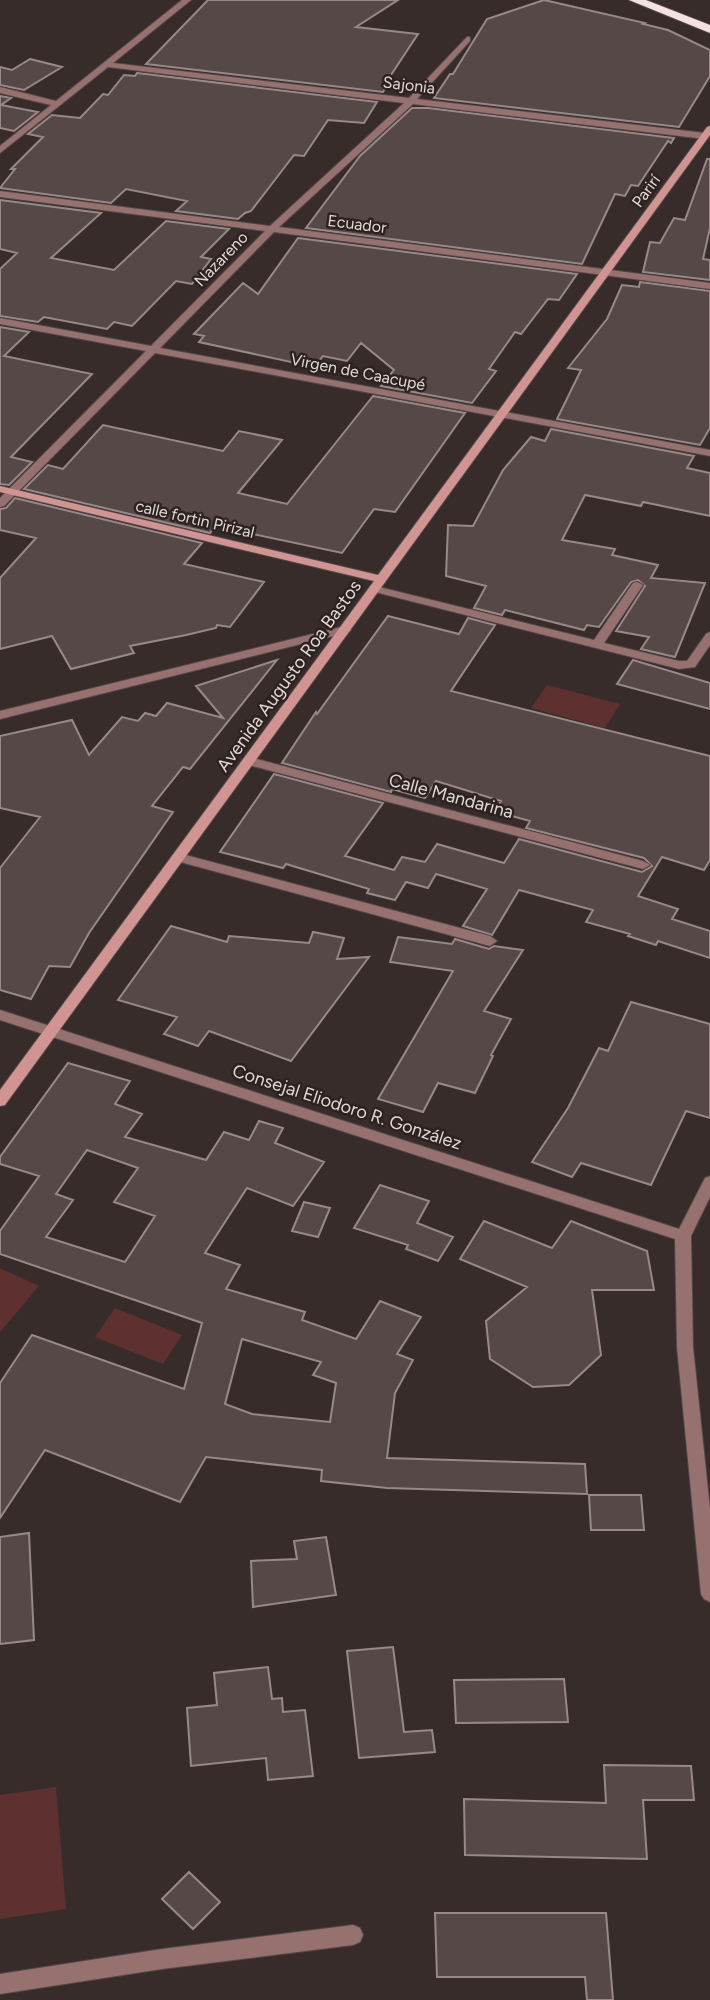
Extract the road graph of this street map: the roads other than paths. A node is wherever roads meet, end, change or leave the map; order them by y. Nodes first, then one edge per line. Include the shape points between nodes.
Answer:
1 (187, 0) edge
2 (635, 0) edge
3 (710, 29) edge
4 (467, 39) dead end
5 (108, 65) junction
6 (0, 90) edge
7 (412, 100) junction
8 (57, 104) junction
9 (708, 132) edge
10 (0, 150) edge
11 (0, 194) edge
12 (273, 228) junction
13 (607, 272) junction
14 (710, 286) edge
15 (0, 321) edge
16 (154, 350) junction
17 (502, 416) junction
18 (710, 453) edge
19 (0, 489) edge
20 (13, 492) junction
21 (0, 504) edge
22 (379, 584) junction
23 (637, 585) dead end
24 (345, 630) junction
25 (710, 636) edge
26 (597, 643) junction
27 (0, 715) edge
28 (249, 761) junction
29 (178, 857) junction
30 (643, 865) dead end
31 (489, 941) dead end
32 (0, 1015) edge
33 (51, 1031) junction
34 (0, 1101) edge
35 (710, 1182) edge
36 (682, 1236) junction
37 (708, 1535) edge
38 (710, 1594) edge
39 (353, 1935) dead end
40 (0, 1984) edge

1 - 5 street
2 - 3 highway
4 - 7 street, Nazareno
5 - 7 street, Sajonia
5 - 8 street
6 - 8 street
7 - 9 street, Sajonia
7 - 12 street, Nazareno
8 - 10 street
9 - 13 main road, Parirí
11 - 12 street, Ecuador
12 - 13 street, Ecuador
12 - 16 street, Nazareno
13 - 14 street, Ecuador
13 - 17 main road, Avenida Augusto Roa Bastos
15 - 16 street, Virgen de Caacupé
16 - 17 street, Virgen de Caacupé
16 - 20 street, Nazareno
17 - 18 street, Virgen de Caacupé
17 - 22 main road, Avenida Augusto Roa Bastos
19 - 20 main road, calle fortin Pirizal
20 - 21 street, Nazareno
20 - 22 main road, calle fortin Pirizal
22 - 24 main road, Avenida Augusto Roa Bastos
22 - 26 street, calle fortin Pirizal
23 - 26 street
24 - 27 street
24 - 28 main road, Avenida Augusto Roa Bastos
25 - 26 street, calle fortin Pirizal via 691,664 679,665
28 - 29 main road, Avenida Augusto Roa Bastos
28 - 30 street, Calle Mandarina
29 - 31 street
29 - 33 main road, Avenida Augusto Roa Bastos
32 - 33 street, Consejal Eliodoro R. González
33 - 34 main road, Avenida Augusto Roa Bastos
33 - 36 street, Consejal Eliodoro R. González
35 - 36 street
36 - 37 street via 685,1347
37 - 38 street
39 - 40 street

